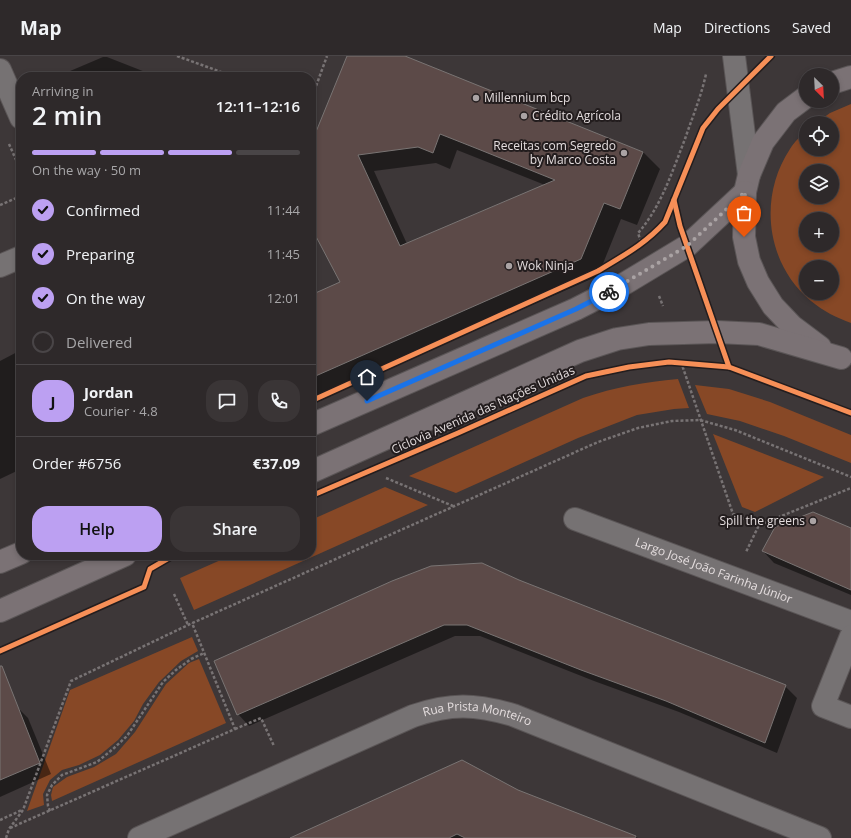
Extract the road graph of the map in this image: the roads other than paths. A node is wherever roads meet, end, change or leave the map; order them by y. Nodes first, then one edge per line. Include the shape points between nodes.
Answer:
1 (734, 56) edge
2 (0, 70) edge
3 (851, 77) edge
4 (839, 81) edge
5 (799, 103) edge
6 (16, 107) edge
7 (747, 183) junction
8 (16, 259) edge
9 (0, 266) edge
10 (846, 360) edge
11 (316, 423) edge
12 (316, 470) edge
13 (575, 519) dead end
14 (16, 555) edge
15 (113, 560) edge
16 (0, 562) edge
17 (0, 611) edge
18 (851, 622) edge
19 (851, 636) edge
20 (851, 717) edge
21 (139, 838) edge
22 (820, 838) edge

1 - 7 street
2 - 6 street
3 - 4 main road
5 - 7 main road via 786,112 763,142
7 - 10 main road via 744,237 749,261 758,282 773,306 792,326 815,344
7 - 11 main road via 687,246 618,287 576,309
8 - 9 street
10 - 12 main road via 759,334 649,334 617,339 580,351
13 - 18 street, Largo José João Farinha Júnior
14 - 16 main road
15 - 17 main road
19 - 20 street via 823,706
21 - 22 street, Rua Prista Monteiro via 413,716 429,710 463,706 480,707 513,715

